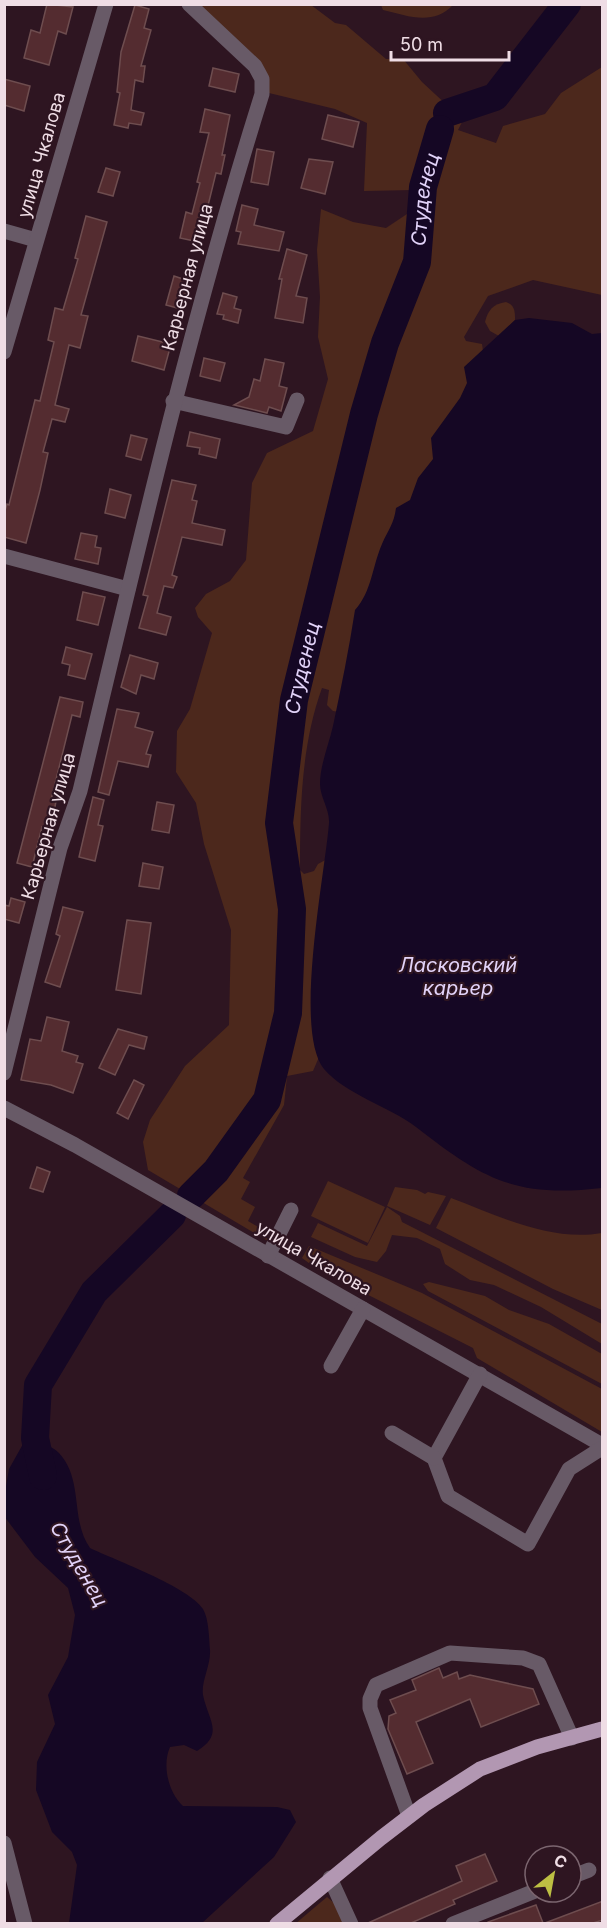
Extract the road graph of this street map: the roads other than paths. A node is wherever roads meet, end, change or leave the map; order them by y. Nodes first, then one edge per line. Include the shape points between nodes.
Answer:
1 (106, 4) edge
2 (189, 4) edge
3 (4, 231) edge
4 (36, 240) junction
5 (4, 352) edge
6 (297, 400) dead end
7 (174, 401) junction
8 (4, 556) edge
9 (128, 589) junction
10 (4, 1073) edge
11 (4, 1108) edge
12 (291, 1210) dead end
13 (268, 1256) junction
14 (363, 1309) junction
15 (331, 1366) dead end
16 (480, 1374) junction
17 (392, 1433) dead end
18 (603, 1446) edge
19 (434, 1458) junction
20 (603, 1729) edge
21 (572, 1738) junction
22 (409, 1816) junction
23 (4, 1843) edge
24 (589, 1870) dead end
25 (583, 1872) edge
26 (330, 1878) junction
27 (523, 1897) edge
28 (24, 1923) edge
29 (277, 1923) edge
30 (351, 1923) edge
31 (453, 1923) edge

1 - 4 street, улица Чкалова
2 - 7 street, Карьерная улица via 255,66 262,79 262,94 231,191
3 - 4 street
4 - 5 street, улица Чкалова
6 - 7 street via 286,427
7 - 9 street, Карьерная улица
8 - 9 street
9 - 10 street, Карьерная улица via 80,791 60,848
11 - 13 street, улица Чкалова
12 - 13 street
13 - 14 street, улица Чкалова
14 - 15 street
14 - 16 street, улица Чкалова
16 - 18 street, улица Чкалова
16 - 19 street
17 - 19 street
18 - 19 street via 568,1469 528,1544 448,1496
20 - 21 main road
21 - 22 main road via 480,1769
21 - 22 street via 539,1664 522,1658 450,1653 376,1685 370,1708
22 - 26 main road
23 - 28 street
24 - 25 street
26 - 29 main road
26 - 30 street
27 - 31 street

